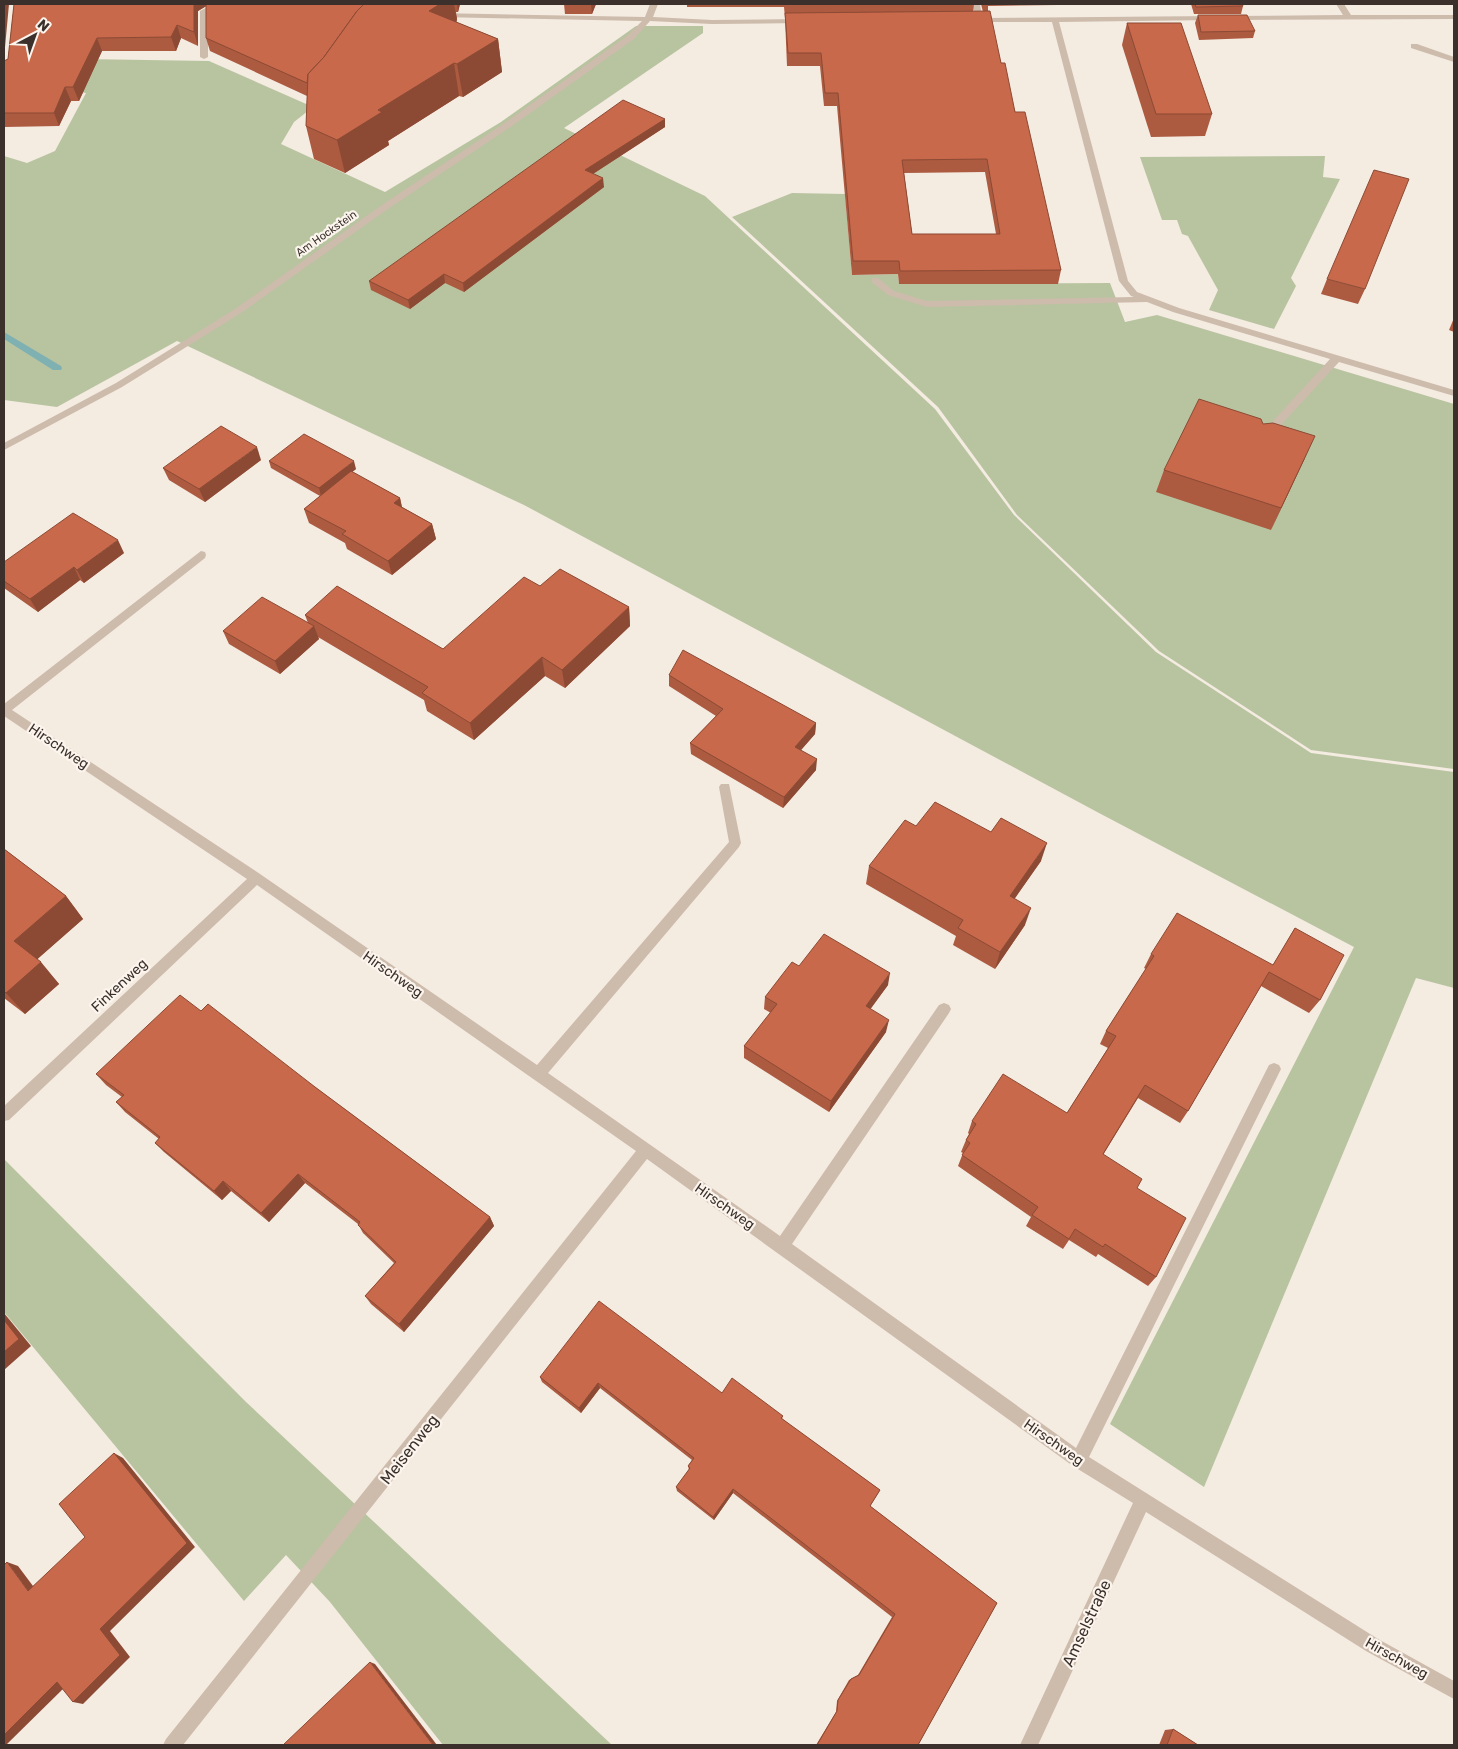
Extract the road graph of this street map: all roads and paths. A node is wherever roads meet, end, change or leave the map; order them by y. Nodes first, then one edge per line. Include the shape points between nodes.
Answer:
1 (219, 4) edge
2 (654, 4) edge
3 (976, 4) edge
4 (1340, 4) edge
5 (427, 15) edge
6 (1454, 17) edge
7 (1348, 18) junction
8 (648, 19) junction
9 (1055, 19) junction
10 (969, 20) edge
11 (979, 20) junction
12 (811, 21) edge
13 (1414, 46) dead end
14 (204, 57) edge
15 (1454, 60) edge
16 (875, 280) edge
17 (1147, 300) junction
18 (1337, 358) junction
19 (1454, 393) edge
20 (1258, 443) edge
21 (4, 448) edge
22 (201, 555) dead end
23 (4, 710) edge
24 (725, 787) dead end
25 (256, 878) junction
26 (944, 1010) dead end
27 (1274, 1069) dead end
28 (538, 1074) junction
29 (4, 1115) edge
30 (645, 1151) junction
31 (782, 1246) junction
32 (1079, 1460) junction
33 (1143, 1500) junction
34 (1454, 1690) edge
35 (172, 1745) edge
36 (1029, 1745) edge

1 - 14 street via 204,11
2 - 8 street
3 - 11 street
4 - 7 street
5 - 8 street
6 - 7 street
7 - 9 street
8 - 12 street
8 - 21 street, Am Hockstein via 631,37 516,119 238,311 119,385
9 - 11 street
9 - 17 street via 1124,281 1134,294
10 - 11 street
13 - 15 street
16 - 17 street via 891,293 927,304
17 - 18 street
18 - 19 street
18 - 20 street
22 - 23 street, Hirschweg
23 - 25 street, Hirschweg
24 - 28 street via 735,843
25 - 28 street, Hirschweg
25 - 29 street, Finkenweg
26 - 31 street
27 - 32 street
28 - 30 street, Hirschweg
30 - 31 street, Hirschweg
30 - 35 street, Meisenweg
31 - 32 street, Hirschweg
32 - 33 street, Hirschweg
33 - 34 street, Hirschweg via 1372,1645
33 - 36 street, Amselstraße

